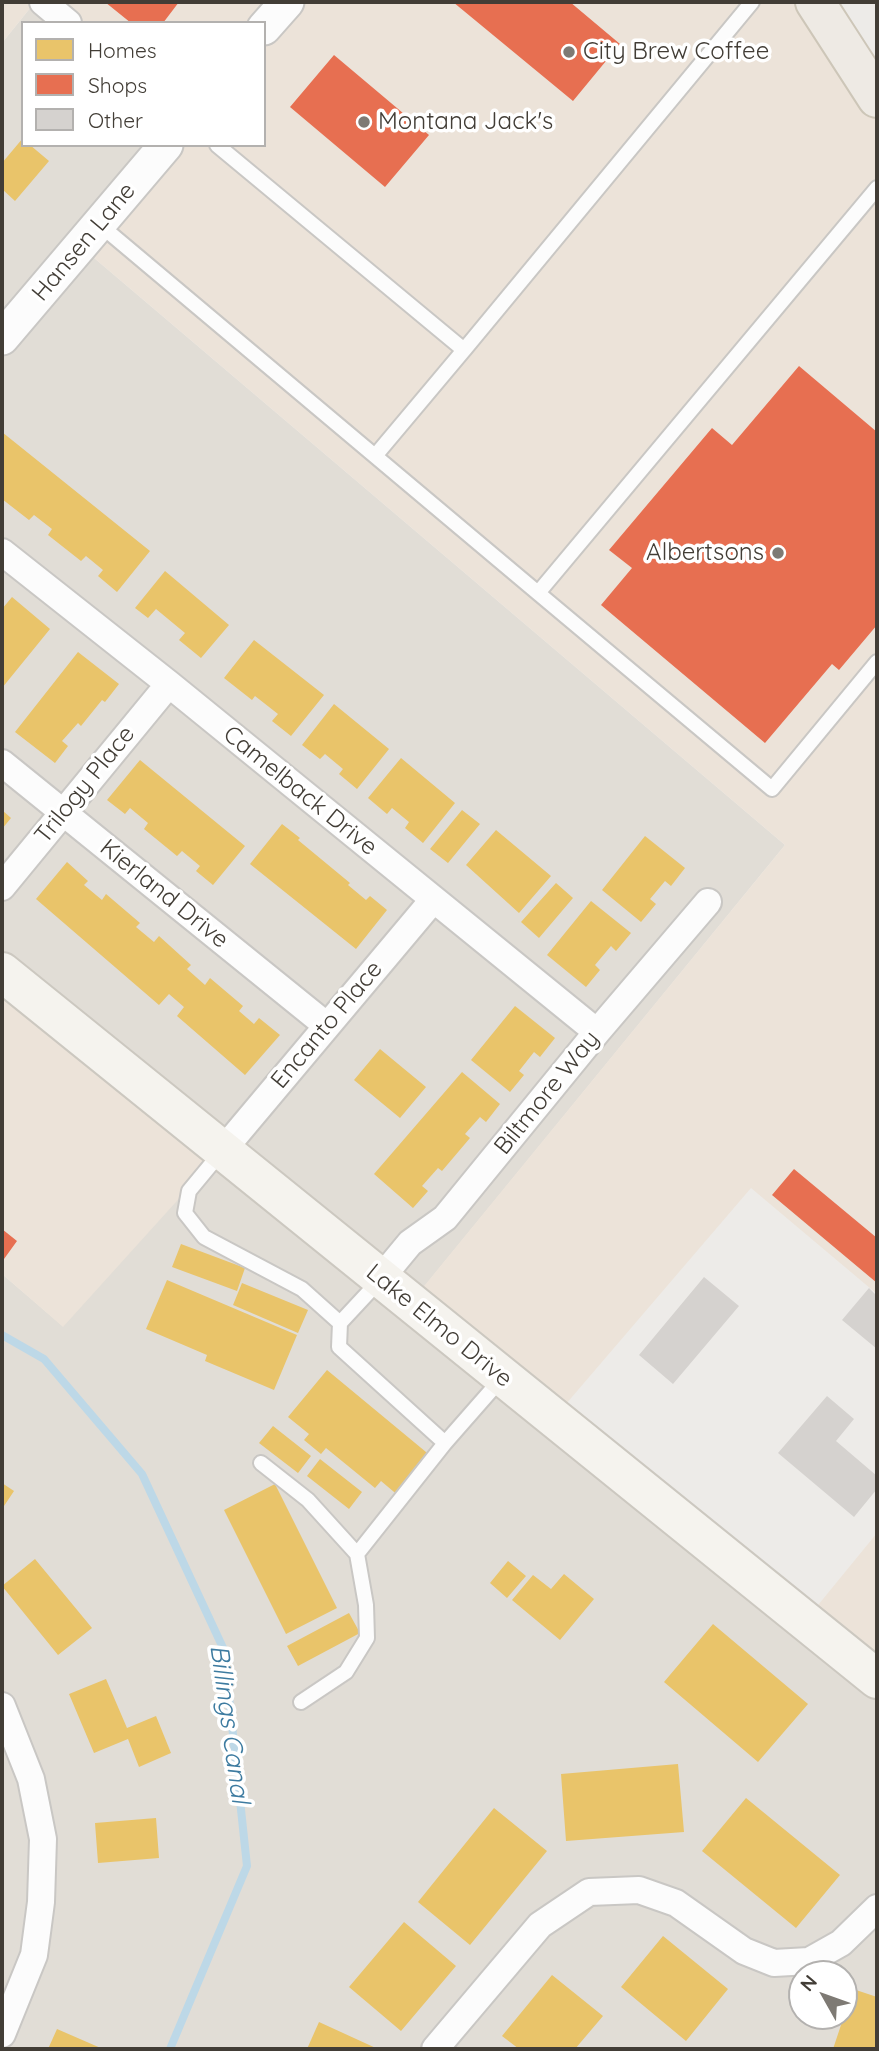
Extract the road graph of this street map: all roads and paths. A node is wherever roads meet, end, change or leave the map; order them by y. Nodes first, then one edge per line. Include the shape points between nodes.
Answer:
1 (43, 2) edge
2 (287, 2) edge
3 (752, 2) edge
4 (815, 2) edge
5 (66, 21) edge
6 (266, 26) edge
7 (877, 98) edge
8 (164, 147) edge
9 (219, 147) edge
10 (877, 188) edge
11 (99, 223) junction
12 (2, 338) edge
13 (464, 350) junction
14 (375, 456) junction
15 (2, 552) edge
16 (538, 593) junction
17 (877, 662) edge
18 (169, 684) junction
19 (2, 763) edge
20 (62, 813) junction
21 (2, 887) edge
22 (433, 900) junction
23 (708, 902) dead end
24 (2, 972) edge
25 (326, 1025) junction
26 (597, 1032) junction
27 (223, 1150) junction
28 (381, 1278) junction
29 (340, 1323) junction
30 (503, 1377) junction
31 (446, 1443) junction
32 (261, 1463) dead end
33 (356, 1554) junction
34 (877, 1679) edge
35 (301, 1702) dead end
36 (2, 1706) edge
37 (877, 1908) edge
38 (2, 2034) edge
39 (435, 2049) edge

1 - 5 street
2 - 6 street
3 - 13 lane
4 - 7 main road
8 - 11 street, Hansen Lane
9 - 13 lane
10 - 16 lane
11 - 12 street, Hansen Lane
11 - 14 lane
13 - 14 lane
14 - 16 lane
15 - 18 street, Camelback Drive
16 - 17 lane via 772,789
18 - 20 street, Trilogy Place
18 - 22 street, Camelback Drive
19 - 20 street, Kierland Drive
20 - 21 street, Trilogy Place
20 - 25 street, Kierland Drive
22 - 25 street, Encanto Place
22 - 26 street, Camelback Drive
23 - 26 street, Biltmore Way
24 - 27 main road, Lake Elmo Drive
25 - 27 street, Encanto Place
26 - 28 street, Biltmore Way via 445,1218 410,1243
27 - 28 main road, Lake Elmo Drive
27 - 29 lane via 189,1191 185,1213 204,1237 302,1289
28 - 29 lane
28 - 30 main road, Lake Elmo Drive
29 - 31 lane via 339,1347
30 - 31 lane
30 - 34 main road, Lake Elmo Drive
31 - 33 lane
32 - 33 lane via 308,1500
33 - 35 lane via 367,1639 346,1672
36 - 38 street via 31,1779 43,1839 34,1955
37 - 39 street via 841,1942 809,1961 774,1963 744,1951 677,1903 639,1889 589,1892 540,1925

